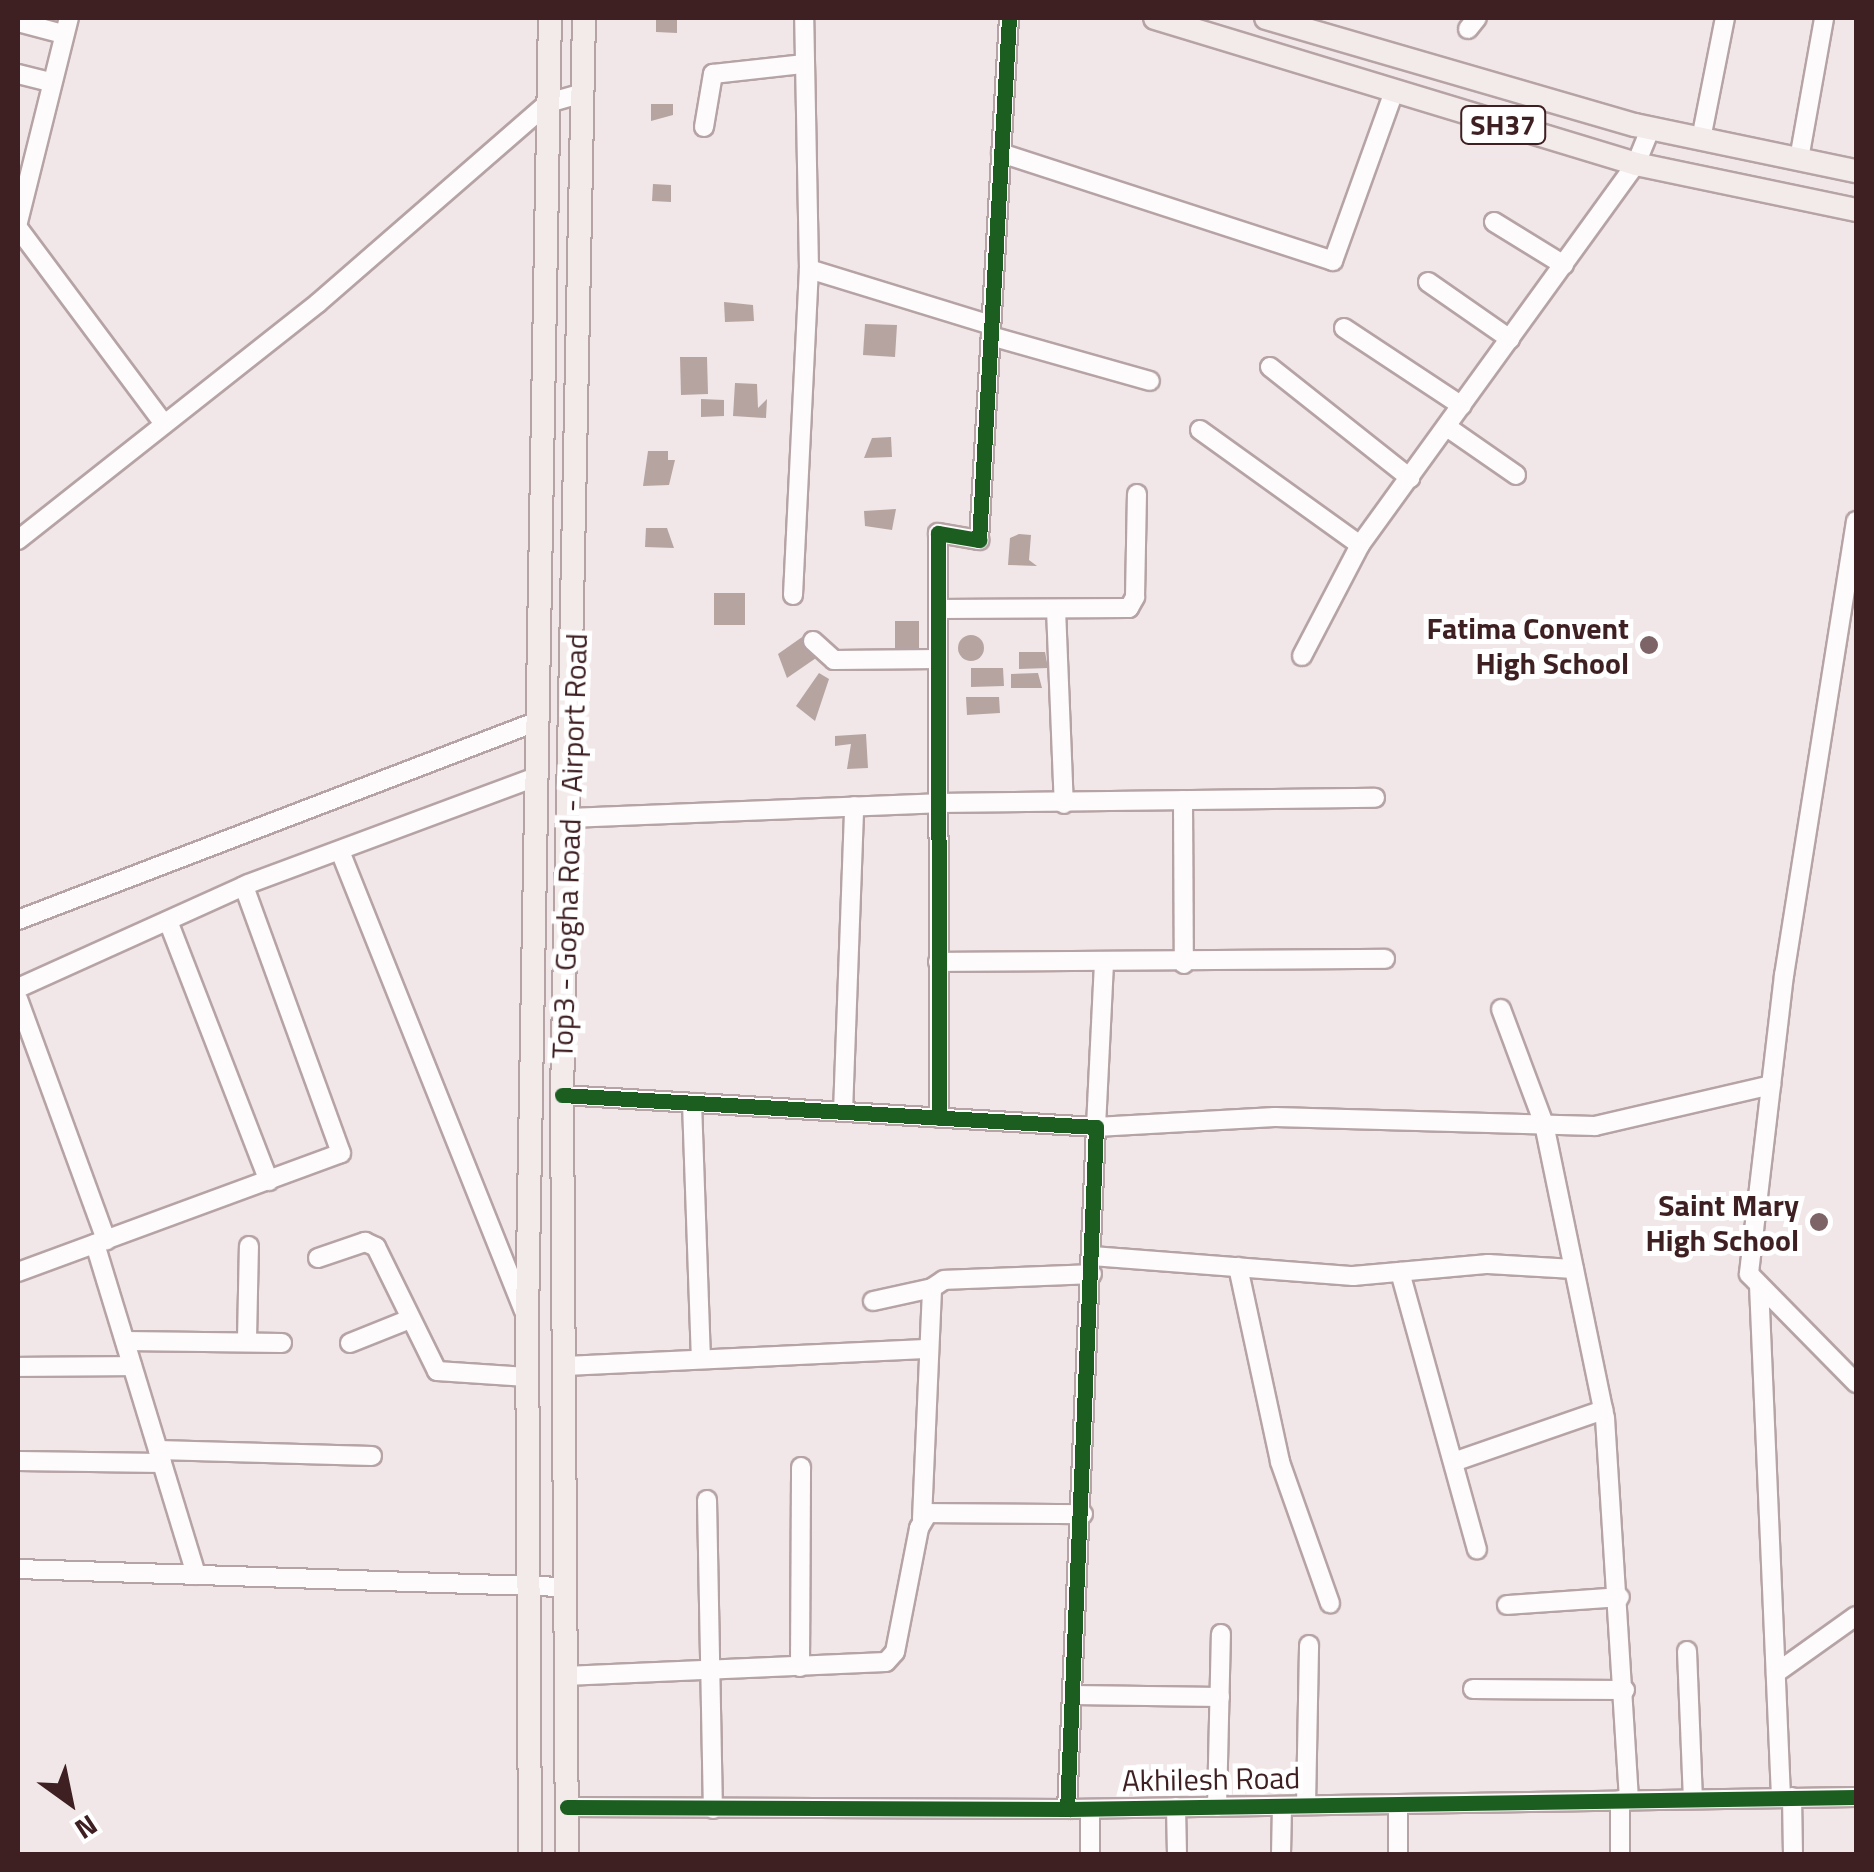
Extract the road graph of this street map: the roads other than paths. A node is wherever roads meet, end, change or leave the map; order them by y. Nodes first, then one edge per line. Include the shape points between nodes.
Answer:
1 (550, 18) edge
2 (584, 18) edge
3 (804, 18) edge
4 (1009, 18) edge
5 (1155, 18) edge
6 (1266, 18) edge
7 (1725, 18) edge
8 (1824, 18) edge
9 (18, 22) edge
10 (66, 26) edge
11 (804, 64) junction
12 (18, 74) edge
13 (50, 82) junction
14 (1394, 92) junction
15 (584, 93) junction
16 (548, 103) junction
17 (18, 124) edge
18 (704, 127) dead end
19 (38, 129) junction
20 (1650, 129) junction
21 (1701, 139) junction
22 (1001, 153) junction
23 (1799, 160) junction
24 (1636, 164) junction
25 (1856, 170) edge
26 (22, 178) edge
27 (1856, 210) edge
28 (1494, 222) dead end
29 (18, 225) edge
30 (1564, 265) junction
31 (809, 269) junction
32 (1428, 282) dead end
33 (1344, 328) dead end
34 (991, 330) junction
35 (1510, 340) junction
36 (1270, 367) dead end
37 (1150, 381) dead end
38 (1462, 406) junction
39 (164, 424) junction
40 (1447, 426) junction
41 (1200, 430) dead end
42 (1516, 476) dead end
43 (1410, 478) junction
44 (1138, 494) dead end
45 (1856, 521) edge
46 (18, 540) edge
47 (1360, 545) junction
48 (1853, 556) edge
49 (793, 595) dead end
50 (938, 609) junction
51 (1056, 609) junction
52 (813, 641) dead end
53 (1302, 656) dead end
54 (938, 659) junction
55 (538, 720) junction
56 (536, 777) junction
57 (1376, 798) dead end
58 (1184, 800) junction
59 (938, 803) junction
60 (1064, 804) junction
61 (854, 806) junction
62 (569, 818) junction
63 (340, 851) junction
64 (244, 886) junction
65 (18, 920) edge
66 (168, 921) junction
67 (1384, 959) dead end
68 (938, 962) junction
69 (1104, 963) junction
70 (1184, 964) junction
71 (18, 988) edge
72 (18, 999) edge
73 (1501, 1009) dead end
74 (1771, 1085) junction
75 (562, 1095) junction
76 (692, 1103) junction
77 (843, 1112) junction
78 (938, 1118) junction
79 (1544, 1124) junction
80 (1096, 1127) junction
81 (269, 1181) junction
82 (101, 1242) junction
83 (249, 1246) dead end
84 (318, 1258) dead end
85 (1092, 1265) junction
86 (1238, 1267) junction
87 (1574, 1269) junction
88 (18, 1272) edge
89 (1400, 1272) junction
90 (1759, 1284) junction
91 (932, 1288) junction
92 (873, 1301) dead end
93 (527, 1318) junction
94 (410, 1319) junction
95 (247, 1340) junction
96 (125, 1341) junction
97 (282, 1343) dead end
98 (350, 1343) dead end
99 (927, 1349) junction
100 (701, 1360) junction
101 (132, 1366) junction
102 (564, 1366) junction
103 (18, 1367) edge
104 (528, 1377) junction
105 (1856, 1384) edge
106 (1603, 1410) junction
107 (372, 1456) dead end
108 (160, 1457) junction
109 (18, 1461) edge
110 (1456, 1461) junction
111 (801, 1467) dead end
112 (708, 1500) dead end
113 (1083, 1514) junction
114 (922, 1520) junction
115 (1477, 1549) dead end
116 (18, 1568) edge
117 (196, 1575) junction
118 (528, 1586) junction
119 (564, 1587) junction
120 (1620, 1597) junction
121 (1330, 1603) dead end
122 (1507, 1605) dead end
123 (1856, 1616) edge
124 (1222, 1634) dead end
125 (1309, 1645) dead end
126 (1687, 1651) dead end
127 (800, 1666) junction
128 (713, 1670) junction
129 (1776, 1673) junction
130 (565, 1676) junction
131 (1473, 1688) dead end
132 (1625, 1690) junction
133 (1073, 1695) junction
134 (1220, 1697) junction
135 (1787, 1797) junction
136 (1856, 1797) edge
137 (1693, 1799) junction
138 (1625, 1800) junction
139 (1398, 1804) junction
140 (1306, 1805) junction
141 (1217, 1806) junction
142 (1282, 1806) junction
143 (1176, 1807) junction
144 (567, 1808) junction
145 (1090, 1808) junction
146 (713, 1809) junction
147 (1067, 1809) junction
148 (530, 1854) edge
149 (567, 1854) edge
150 (1090, 1854) edge
151 (1177, 1854) edge
152 (1281, 1854) edge
153 (1398, 1854) edge
154 (1620, 1854) edge
155 (1794, 1854) edge

1 - 16 main road, Top3 - Gogha Road - Airport Road
2 - 15 main road, Top3 - Gogha Road - Airport Road
3 - 11 street
4 - 22 street
5 - 14 main road, SH37
6 - 20 main road, SH37
7 - 21 street
8 - 23 street
9 - 10 street
10 - 13 street
11 - 18 street via 713,74
11 - 31 street
12 - 13 street
13 - 19 street
14 - 22 street via 1333,262
14 - 24 main road, SH37
15 - 16 street
15 - 62 main road, Top3 - Gogha Road - Airport Road
16 - 39 street via 318,303
16 - 55 main road, Top3 - Gogha Road - Airport Road
17 - 19 street
19 - 26 street
20 - 21 main road, SH37
20 - 24 street
21 - 23 main road, SH37
22 - 34 street
23 - 25 main road, SH37
24 - 27 main road, SH37
24 - 30 street
26 - 29 street
28 - 30 street
29 - 39 street
30 - 35 street
31 - 34 street
31 - 49 street
32 - 35 street
33 - 38 street
34 - 37 street
34 - 50 street via 979,540 938,533
35 - 38 street
36 - 43 street
38 - 40 street
39 - 46 street
40 - 42 street
40 - 43 street
41 - 47 street
43 - 47 street
44 - 51 street via 1134,603 1124,610
45 - 48 street
47 - 53 street
48 - 74 street
50 - 51 street
50 - 54 street
51 - 60 street
52 - 54 street via 834,660
54 - 59 street
55 - 56 main road, Top3 - Gogha Road - Airport Road
55 - 65 street
56 - 63 street
56 - 93 main road, Top3 - Gogha Road - Airport Road
57 - 58 street
58 - 60 street
58 - 70 street
59 - 60 street
59 - 61 street
59 - 68 street
61 - 62 street
61 - 77 street
62 - 75 main road, Top3 - Gogha Road - Airport Road
63 - 64 street
63 - 93 street
64 - 66 street
64 - 81 street via 342,1148 337,1156
66 - 71 street
66 - 81 street
67 - 70 street
68 - 69 street
68 - 78 street
69 - 70 street
69 - 80 street
72 - 82 street
73 - 79 street
74 - 79 street via 1596,1126
74 - 90 street via 1749,1274
75 - 76 street
75 - 102 main road, Top3 - Gogha Road - Airport Road
76 - 77 street
76 - 100 street
77 - 78 street
78 - 80 street
79 - 80 street via 1274,1117
79 - 87 street
80 - 85 street
81 - 82 street
82 - 88 street
82 - 96 street
83 - 95 street
84 - 94 street via 371,1243
85 - 86 street
85 - 91 street via 944,1280
85 - 113 street
86 - 89 street via 1352,1276
86 - 121 street via 1280,1462
87 - 89 street via 1488,1264
87 - 106 street
89 - 110 street
90 - 105 street
90 - 129 street
91 - 92 street
91 - 99 street
93 - 104 main road, Top3 - Gogha Road - Airport Road
94 - 98 street
94 - 104 street via 438,1372
95 - 96 street
95 - 97 street
96 - 101 street
99 - 100 street
99 - 114 street
100 - 102 street
101 - 103 street
101 - 108 street
102 - 119 main road, Top3 - Gogha Road - Airport Road
104 - 118 main road, Top3 - Gogha Road - Airport Road
106 - 110 street
106 - 120 street
107 - 108 street
108 - 109 street
108 - 117 street
110 - 115 street
111 - 127 street
112 - 128 street
113 - 114 street via 937,1511
113 - 133 street
114 - 127 street via 892,1658
116 - 117 street
117 - 118 street
118 - 119 street
118 - 148 main road, Top3 - Gogha Road - Airport Road
119 - 130 main road, Top3 - Gogha Road - Airport Road
120 - 122 street
120 - 132 street
123 - 129 street
124 - 134 street
125 - 140 street
126 - 137 street
127 - 128 street
128 - 130 street
128 - 146 street
129 - 135 street
130 - 144 main road, Top3 - Gogha Road - Airport Road
131 - 132 street
132 - 138 street
133 - 134 street
133 - 147 street
134 - 141 street
135 - 136 street, Akhilesh Road
135 - 137 street, Akhilesh Road
135 - 155 street
137 - 138 street, Akhilesh Road
138 - 139 street, Akhilesh Road
138 - 154 street
139 - 140 street, Akhilesh Road
139 - 153 street
140 - 142 street, Akhilesh Road
141 - 142 street, Akhilesh Road
141 - 143 street, Akhilesh Road
142 - 152 street
143 - 145 street, Akhilesh Road
143 - 151 street
144 - 146 street, Akhilesh Road
144 - 149 main road, Top3 - Gogha Road - Airport Road
145 - 147 street, Akhilesh Road
145 - 150 street
146 - 147 street, Akhilesh Road

